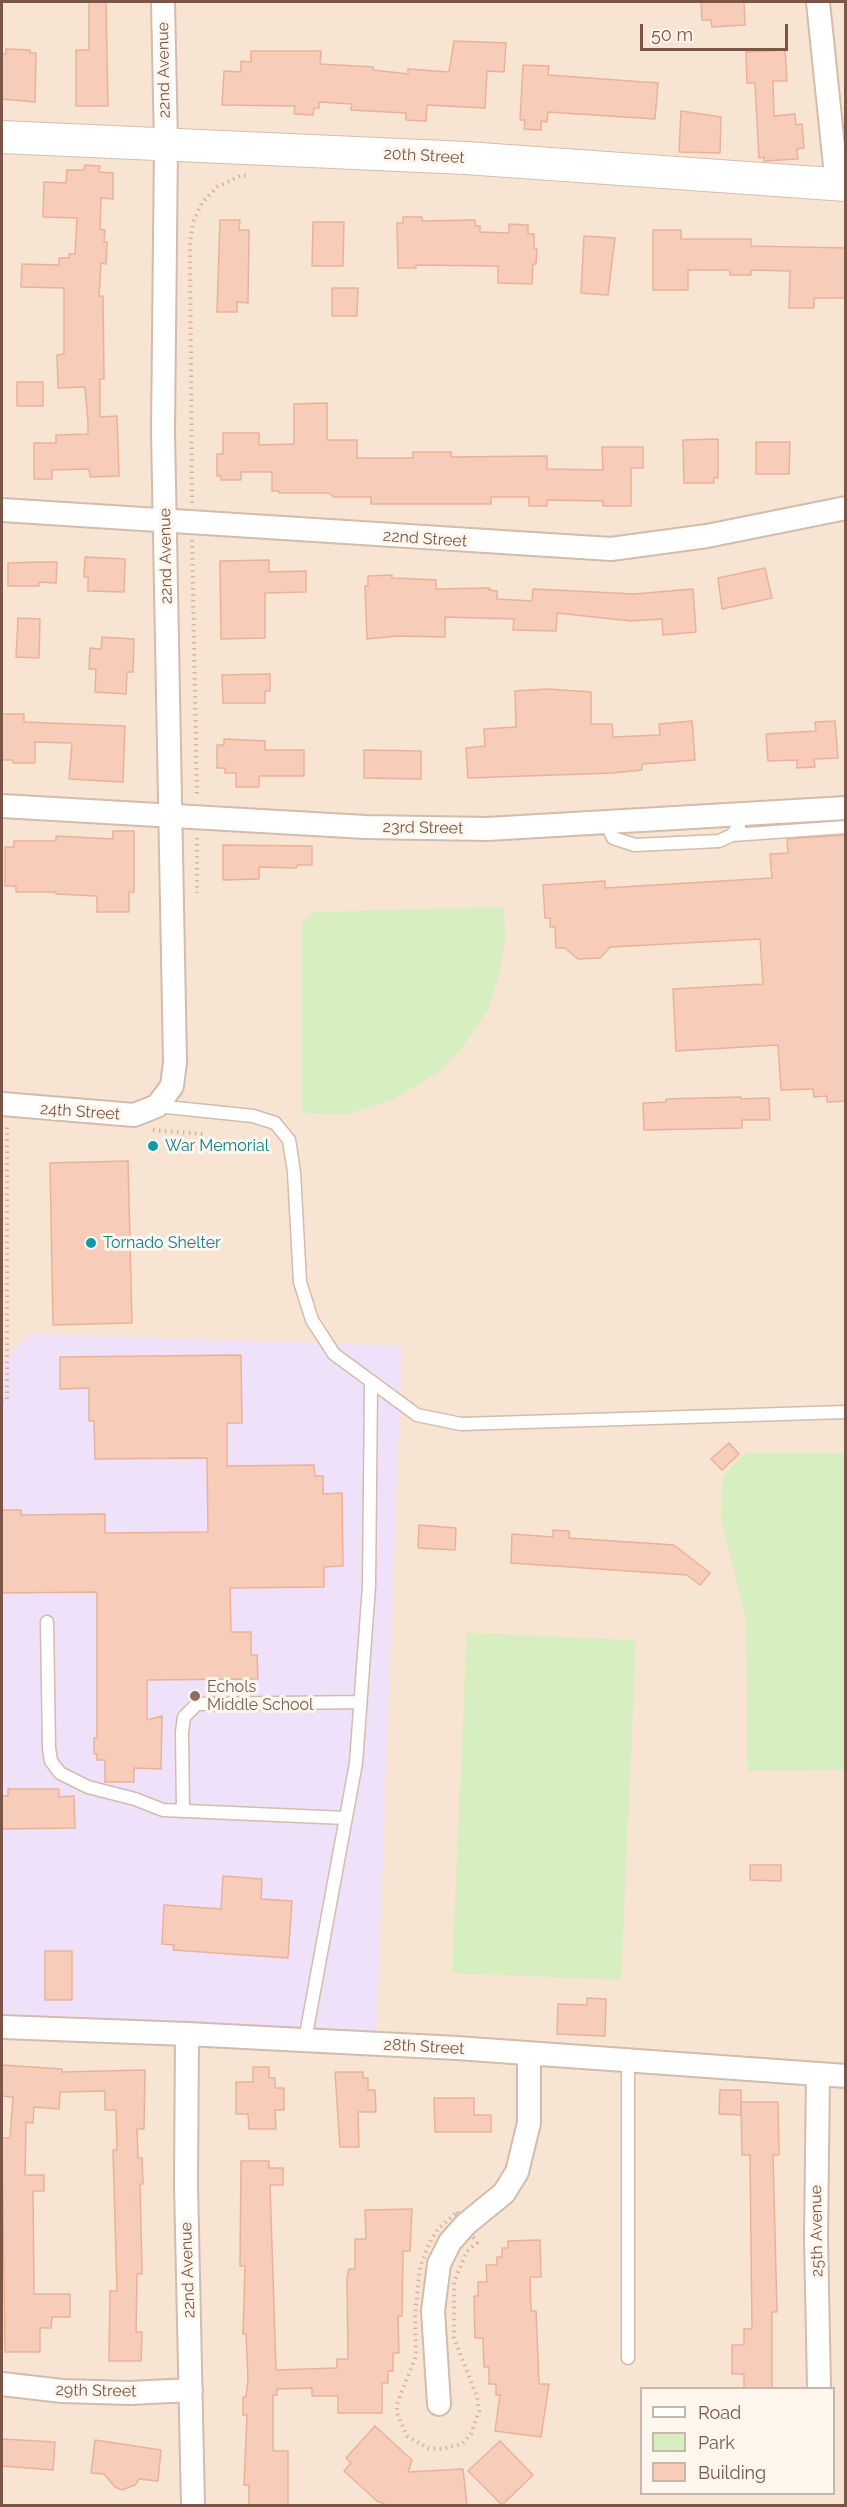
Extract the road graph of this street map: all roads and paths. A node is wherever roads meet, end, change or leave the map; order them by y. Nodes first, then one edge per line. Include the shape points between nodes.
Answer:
1 (163, 2) edge
2 (818, 2) edge
3 (2, 137) edge
4 (166, 144) junction
5 (259, 174) dead end
6 (841, 185) edge
7 (846, 508) edge
8 (2, 510) edge
9 (165, 521) junction
10 (192, 523) junction
11 (2, 806) edge
12 (198, 806) dead end
13 (846, 808) edge
14 (171, 816) junction
15 (735, 825) junction
16 (846, 827) edge
17 (197, 834) dead end
18 (197, 893) dead end
19 (157, 1106) junction
20 (4, 1111) edge
21 (146, 1130) dead end
22 (203, 1134) dead end
23 (371, 1384) junction
24 (2, 1400) edge
25 (846, 1412) edge
26 (47, 1622) dead end
27 (360, 1702) junction
28 (183, 1811) junction
29 (346, 1818) junction
30 (2, 2027) edge
31 (187, 2034) junction
32 (305, 2040) junction
33 (529, 2054) junction
34 (628, 2062) junction
35 (818, 2074) junction
36 (846, 2076) edge
37 (628, 2358) dead end
38 (2, 2384) edge
39 (819, 2387) edge
40 (192, 2391) junction
41 (439, 2404) dead end
42 (194, 2505) edge

1 - 4 street, 22nd Avenue
2 - 6 street
3 - 4 street, 20th Street
4 - 6 street, 20th Street via 466,158
4 - 9 street, 22nd Avenue
5 - 10 path via 240,176 217,187 202,203 193,222
7 - 10 street, 22nd Street via 707,536 611,549
8 - 9 street, 22nd Street
9 - 10 street, 22nd Street
9 - 14 street, 22nd Avenue
10 - 12 path
11 - 14 street, 23rd Street
13 - 15 street, 23rd Street
14 - 15 street, 23rd Street via 365,827 487,829 607,824
14 - 19 street, 22nd Avenue via 175,1062 172,1086
15 - 16 lane
17 - 18 path
19 - 20 street, 24th Street via 134,1115
19 - 23 lane via 252,1116 275,1123 289,1140 300,1282 312,1320 334,1354
20 - 24 path via 7,1400
21 - 22 path
23 - 25 lane via 417,1415 461,1424
23 - 27 lane via 369,1586
26 - 28 lane via 51,1761 60,1773 88,1787 163,1810
27 - 28 lane via 197,1704 184,1717 182,1732
27 - 29 lane via 356,1762
28 - 29 lane
29 - 32 lane
30 - 31 street, 28th Street
31 - 32 street, 28th Street
31 - 40 street, 22nd Avenue
32 - 33 street, 28th Street
33 - 34 street, 28th Street
33 - 41 street via 529,2123 517,2172 504,2193 450,2242 440,2264 433,2311
34 - 35 street, 28th Street
34 - 37 lane
35 - 36 street, 28th Street
35 - 39 street, 25th Avenue
38 - 40 street, 29th Street via 62,2391
40 - 42 street, 22nd Avenue

